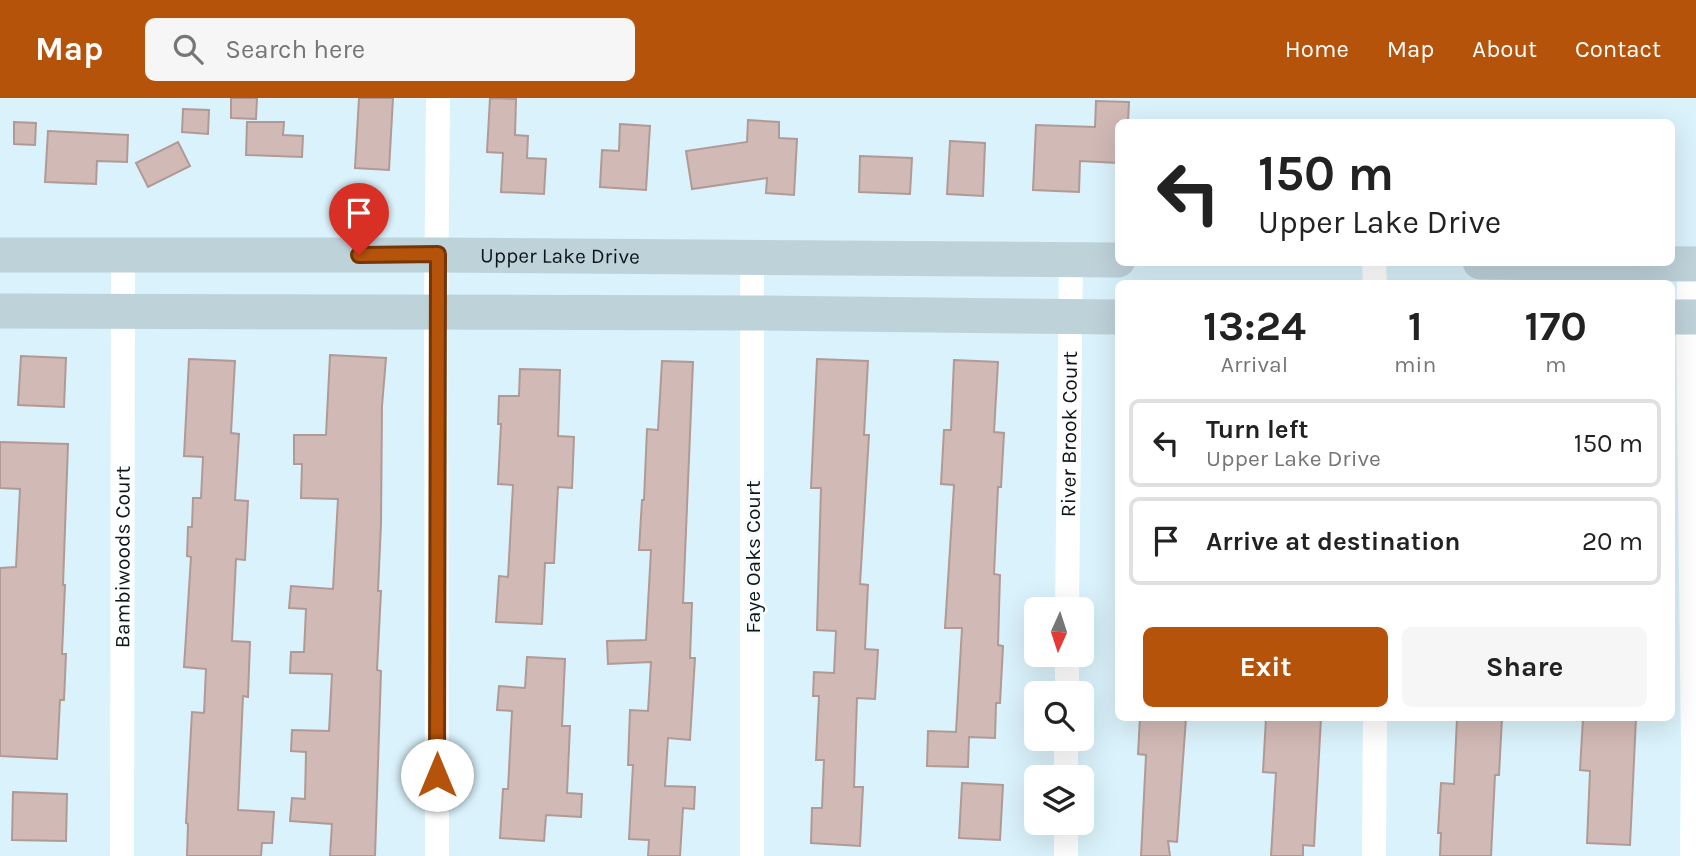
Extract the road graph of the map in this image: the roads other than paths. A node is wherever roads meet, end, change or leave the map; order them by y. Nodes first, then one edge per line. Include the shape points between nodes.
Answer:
1 (438, 98) edge
2 (438, 254) junction
3 (0, 255) edge
4 (123, 256) junction
5 (752, 259) junction
6 (1071, 260) junction
7 (1115, 260) edge
8 (1675, 264) edge
9 (1693, 264) edge
10 (0, 311) edge
11 (123, 312) junction
12 (753, 313) junction
13 (436, 314) junction
14 (1068, 317) junction
15 (1115, 317) edge
16 (1685, 317) edge
17 (1067, 597) edge
18 (1375, 721) edge
19 (1695, 748) edge
20 (1066, 835) edge
21 (122, 856) edge
22 (438, 856) edge
23 (752, 856) edge
24 (1066, 856) edge
25 (1374, 856) edge
26 (1692, 856) edge

1 - 2 street
2 - 4 street, Upper Lake Drive
2 - 5 street, Upper Lake Drive
2 - 13 street
3 - 4 street, Upper Lake Drive
4 - 11 street, Bambiwoods Court
5 - 6 street, Upper Lake Drive
5 - 12 street, Faye Oaks Court
6 - 7 street, Upper Lake Drive
6 - 14 street, River Brook Court
8 - 9 street
9 - 16 street
10 - 11 street
11 - 13 street
11 - 21 street, Bambiwoods Court
12 - 13 street
12 - 14 street
12 - 23 street, Faye Oaks Court
13 - 22 street
14 - 15 street
14 - 17 street, River Brook Court
16 - 19 street
18 - 25 street
19 - 26 street
20 - 24 street

